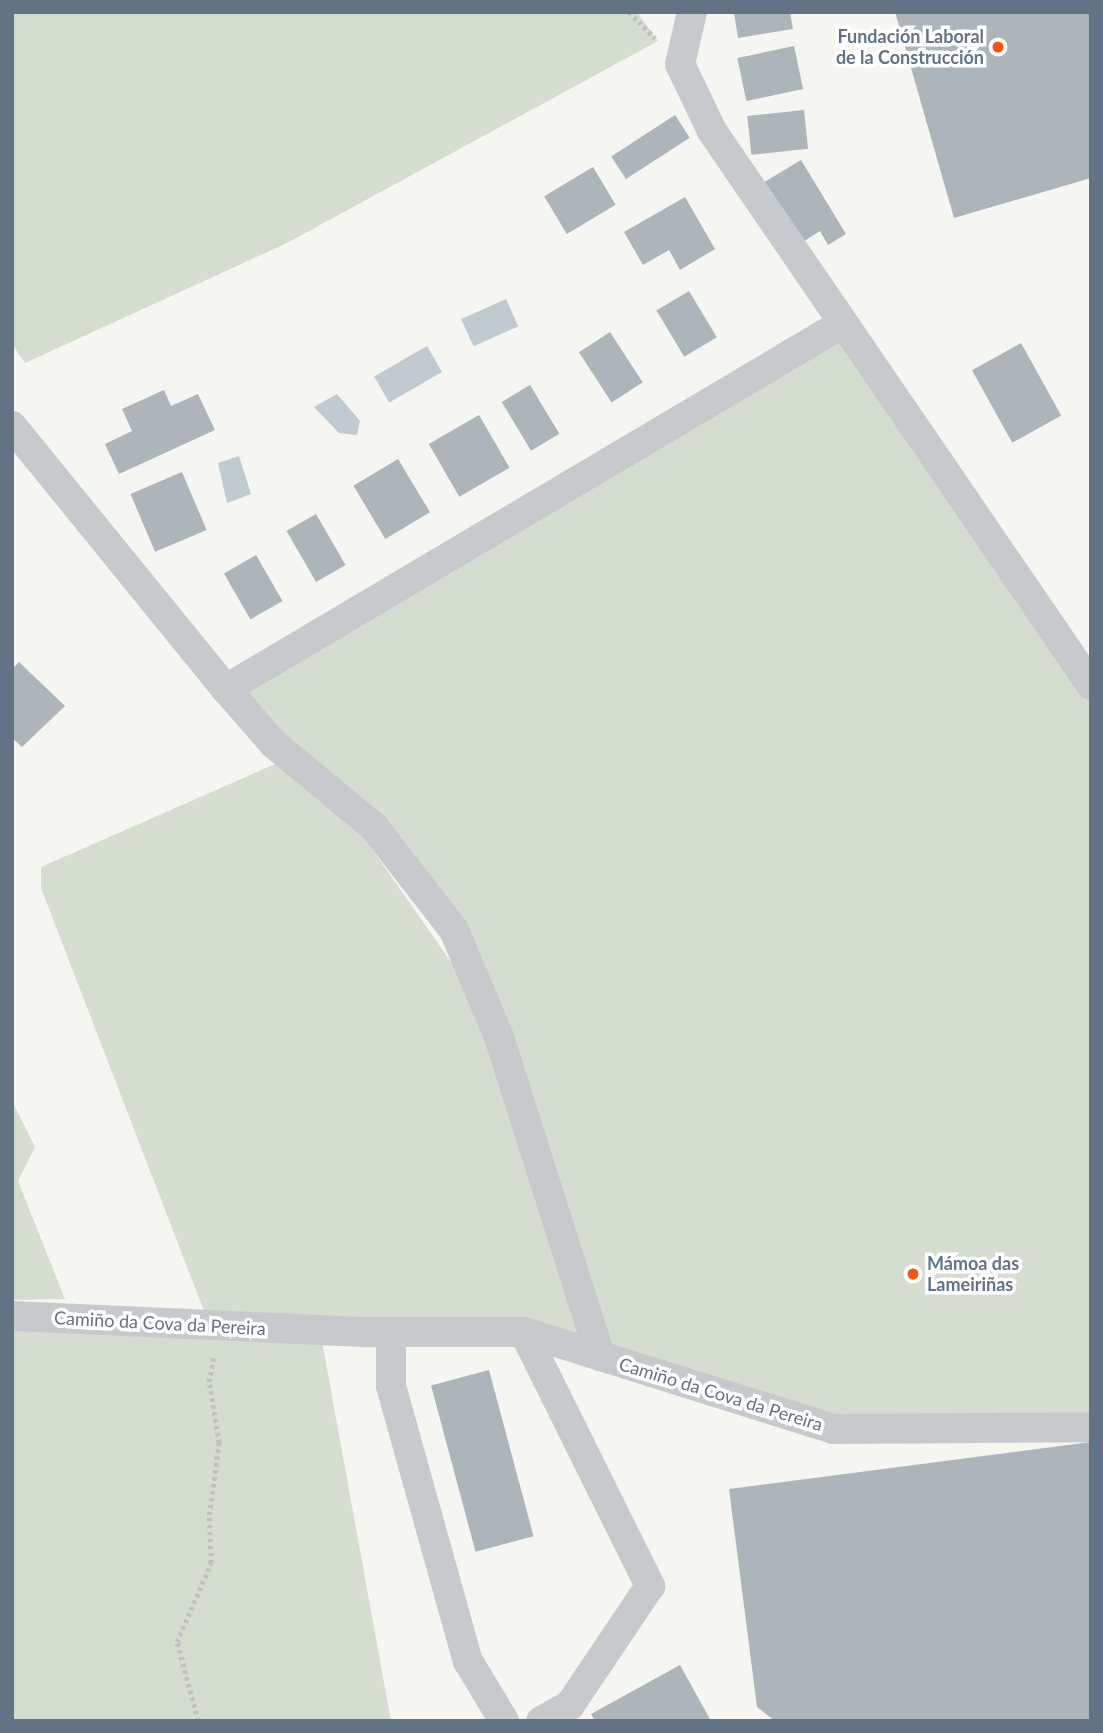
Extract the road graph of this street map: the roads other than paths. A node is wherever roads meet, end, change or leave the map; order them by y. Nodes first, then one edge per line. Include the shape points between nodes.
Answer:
1 (692, 12) edge
2 (840, 325) junction
3 (12, 426) edge
4 (1091, 685) edge
5 (226, 689) junction
6 (12, 1316) edge
7 (391, 1332) junction
8 (524, 1332) junction
9 (600, 1356) junction
10 (1091, 1427) edge
11 (504, 1721) edge
12 (541, 1721) edge

1 - 2 street via 680,64 691,95
2 - 4 street
2 - 5 street
3 - 5 street
5 - 9 street via 274,744 374,827 454,930 499,1037
6 - 7 street, Camiño da Cova da Pereira
7 - 8 street, Camiño da Cova da Pereira
7 - 11 street via 391,1386 468,1661
8 - 9 street, Camiño da Cova da Pereira
8 - 12 street via 650,1586 570,1705
9 - 10 street, Camiño da Cova da Pereira via 833,1429

